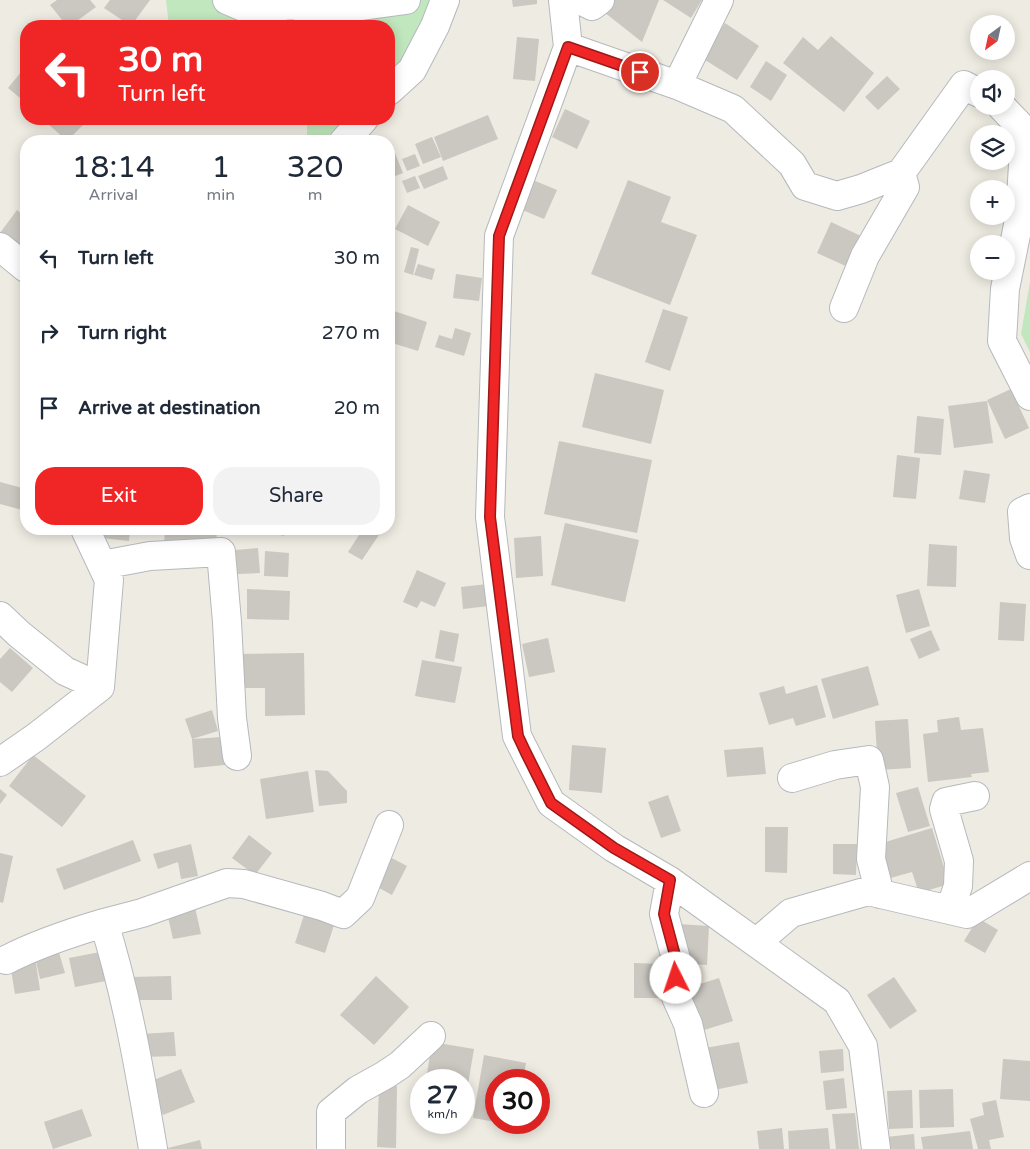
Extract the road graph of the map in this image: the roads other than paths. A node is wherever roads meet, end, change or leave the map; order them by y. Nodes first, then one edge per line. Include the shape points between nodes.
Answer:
1 (227, 0) edge
2 (406, 0) edge
3 (445, 0) edge
4 (563, 0) edge
5 (580, 0) edge
6 (600, 0) edge
7 (719, 0) edge
8 (568, 47) junction
9 (677, 85) junction
10 (395, 86) edge
11 (970, 88) edge
12 (1010, 115) edge
13 (359, 125) edge
14 (349, 135) edge
15 (901, 173) junction
16 (0, 248) edge
17 (20, 263) edge
18 (844, 308) dead end
19 (1030, 396) edge
20 (1030, 508) edge
21 (88, 535) edge
22 (1030, 555) edge
23 (102, 565) junction
24 (0, 616) edge
25 (100, 687) junction
26 (237, 756) dead end
27 (0, 762) edge
28 (792, 778) dead end
29 (975, 796) dead end
30 (389, 825) dead end
31 (1030, 876) edge
32 (670, 880) junction
33 (880, 894) junction
34 (950, 910) junction
35 (104, 923) junction
36 (757, 942) junction
37 (6, 960) dead end
38 (431, 1036) dead end
39 (704, 1093) dead end
40 (152, 1149) edge
41 (330, 1149) edge
42 (876, 1149) edge

1 - 2 street via 253,11 291,5 325,11
3 - 10 street via 412,70
4 - 8 street
5 - 6 street via 592,6
7 - 9 street
8 - 9 street
8 - 32 street via 499,236 490,517 518,736 530,761 551,803 614,848
9 - 15 street via 733,109 792,164 805,186 837,196
11 - 15 street via 964,85
12 - 19 street via 1025,131 1020,215 1005,289 1002,341
13 - 14 street
15 - 18 street via 905,187 865,256
16 - 17 street
20 - 22 street via 1022,512 1024,538
21 - 23 street
23 - 25 street via 108,580
23 - 26 street via 150,556 221,552
24 - 25 street via 65,671
25 - 27 street
28 - 33 street via 835,765 869,760 875,788 871,859
29 - 34 street via 946,802 944,809 959,861 958,886
30 - 35 street via 360,898 343,914 244,884 227,883
31 - 34 street via 967,914
32 - 36 street
32 - 39 street via 664,914 676,959 676,996 688,1024
33 - 34 street
33 - 36 street via 868,892 791,913
35 - 37 street via 38,945
35 - 40 street via 141,1080
36 - 42 street via 837,1001 863,1046
38 - 41 street via 400,1065 358,1090 331,1112

